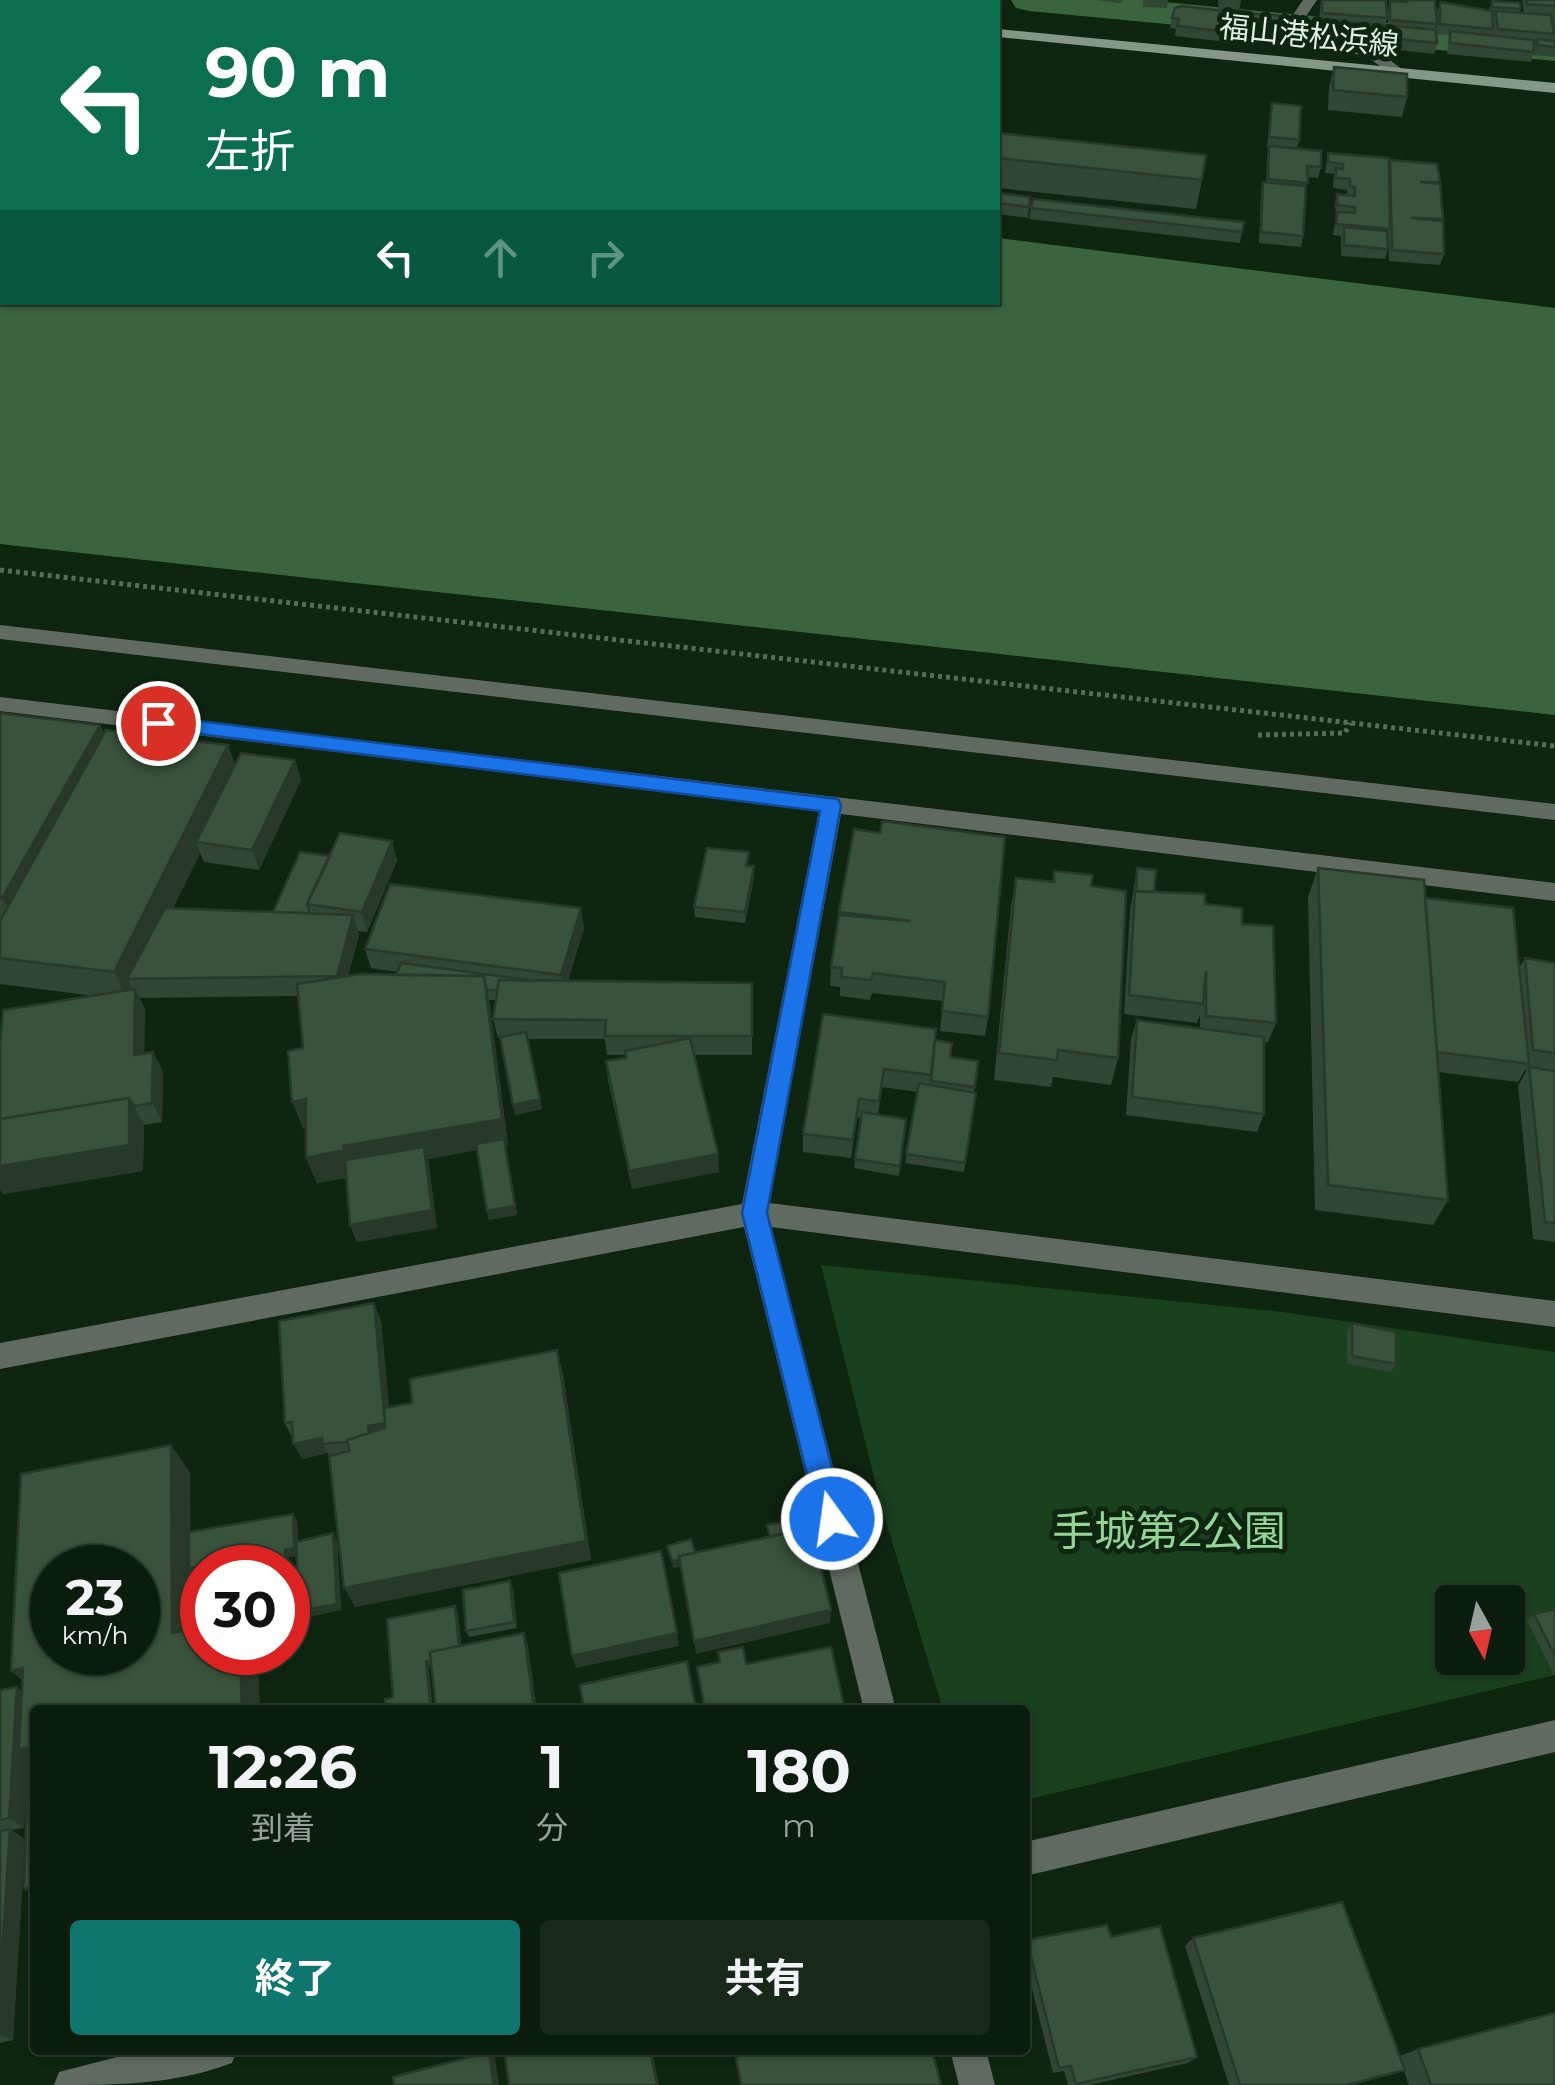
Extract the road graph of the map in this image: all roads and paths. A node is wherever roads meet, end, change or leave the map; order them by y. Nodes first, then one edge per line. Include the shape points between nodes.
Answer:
1 (1310, 0) edge
2 (1000, 33) edge
3 (1398, 73) junction
4 (1555, 88) edge
5 (0, 570) edge
6 (0, 632) edge
7 (0, 704) edge
8 (1555, 746) edge
9 (831, 805) junction
10 (1555, 812) edge
11 (1555, 892) edge
12 (754, 1213) junction
13 (1555, 1314) edge
14 (0, 1356) edge
15 (879, 1705) edge
16 (1555, 1736) edge
17 (1030, 1857) edge
18 (198, 2055) edge
19 (969, 2055) edge
20 (72, 2085) edge
21 (977, 2085) edge

1 - 3 street via 1295,22 1296,36 1373,54
2 - 3 main road, 福山港松浜線
3 - 4 main road, 福山港松浜線
5 - 8 path
6 - 10 street
7 - 9 street
9 - 11 street
9 - 12 street
12 - 13 street
12 - 14 street
12 - 15 street
16 - 17 street
18 - 20 street
19 - 21 street

